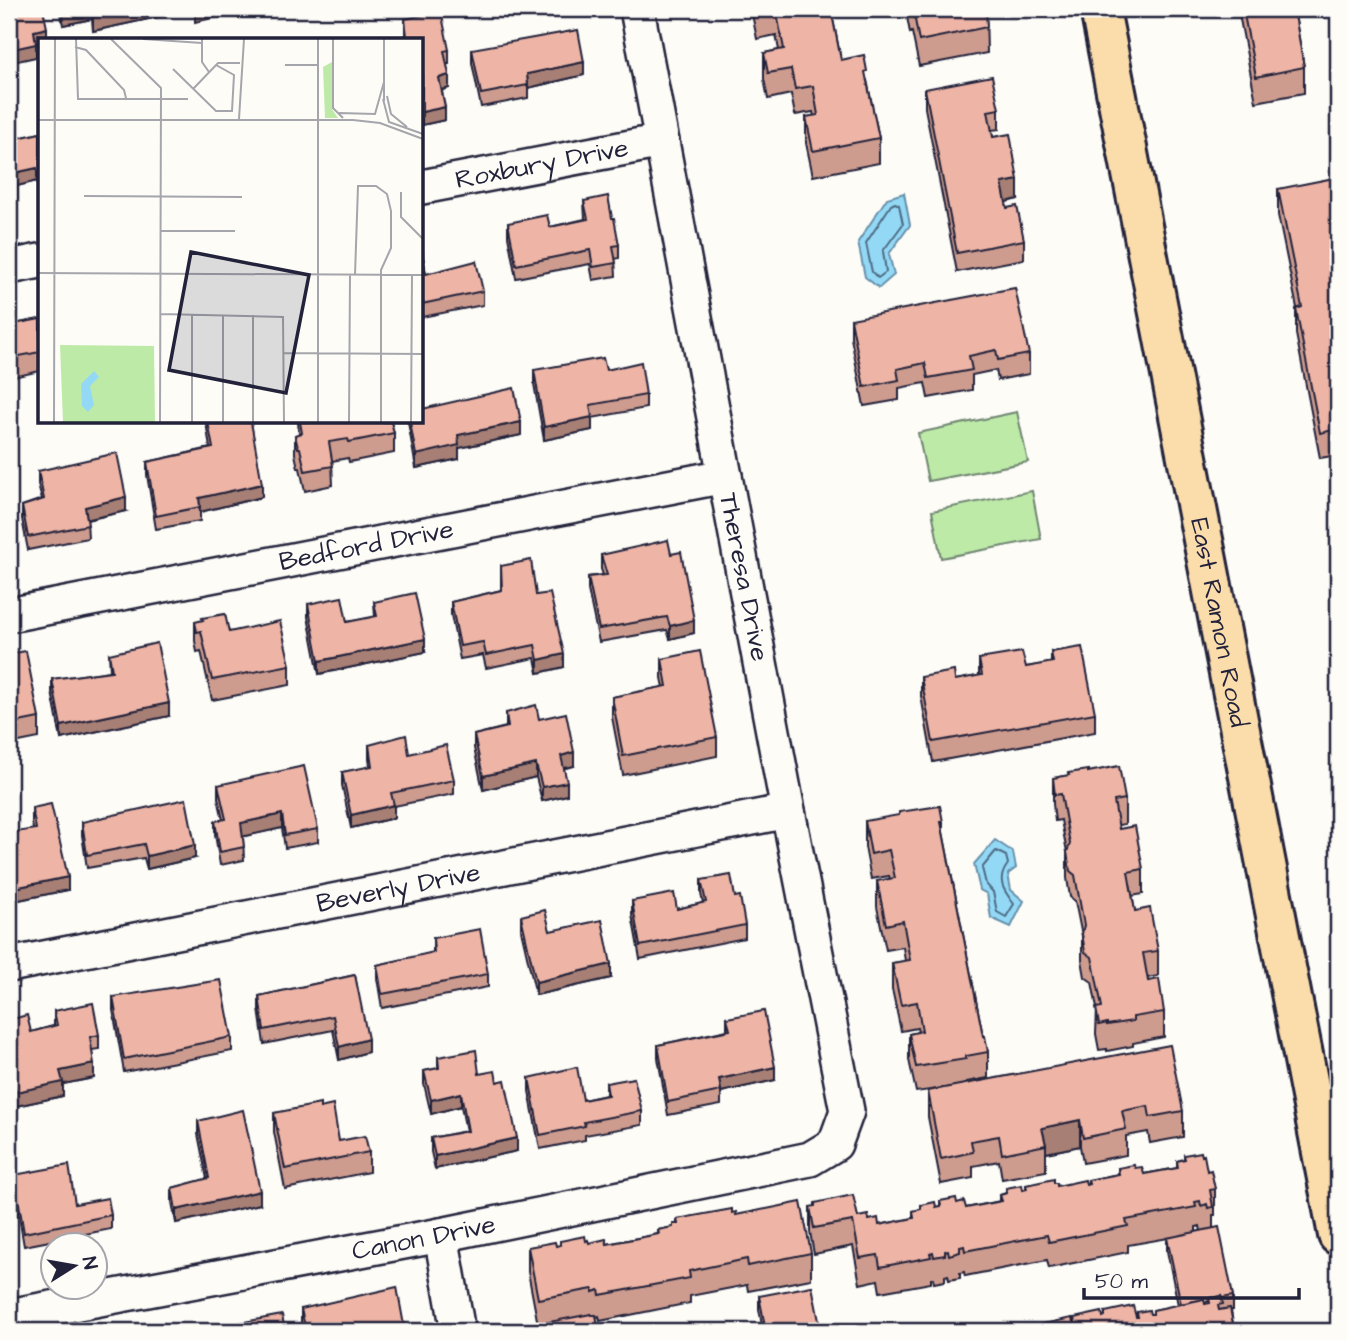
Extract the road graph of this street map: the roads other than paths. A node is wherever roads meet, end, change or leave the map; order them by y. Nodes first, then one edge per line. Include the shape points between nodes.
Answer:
1 (637, 9) edge
2 (1100, 9) edge
3 (662, 141) junction
4 (424, 187) edge
5 (38, 261) edge
6 (9, 267) edge
7 (725, 476) junction
8 (9, 615) edge
9 (788, 811) junction
10 (9, 965) edge
11 (835, 1144) joint
12 (441, 1234) junction
13 (1338, 1235) edge
14 (9, 1316) edge
15 (458, 1331) edge

1 - 3 street, Theresa Drive
2 - 13 main road, East Ramon Road
3 - 4 street, Roxbury Drive
3 - 7 street, Theresa Drive
5 - 6 street
7 - 8 street, Bedford Drive
7 - 9 street, Theresa Drive
9 - 10 street, Beverly Drive
9 - 11 street, Theresa Drive via 847,1111
11 - 12 street, Canon Drive via 810,1159
12 - 14 street, Canon Drive
12 - 15 street

